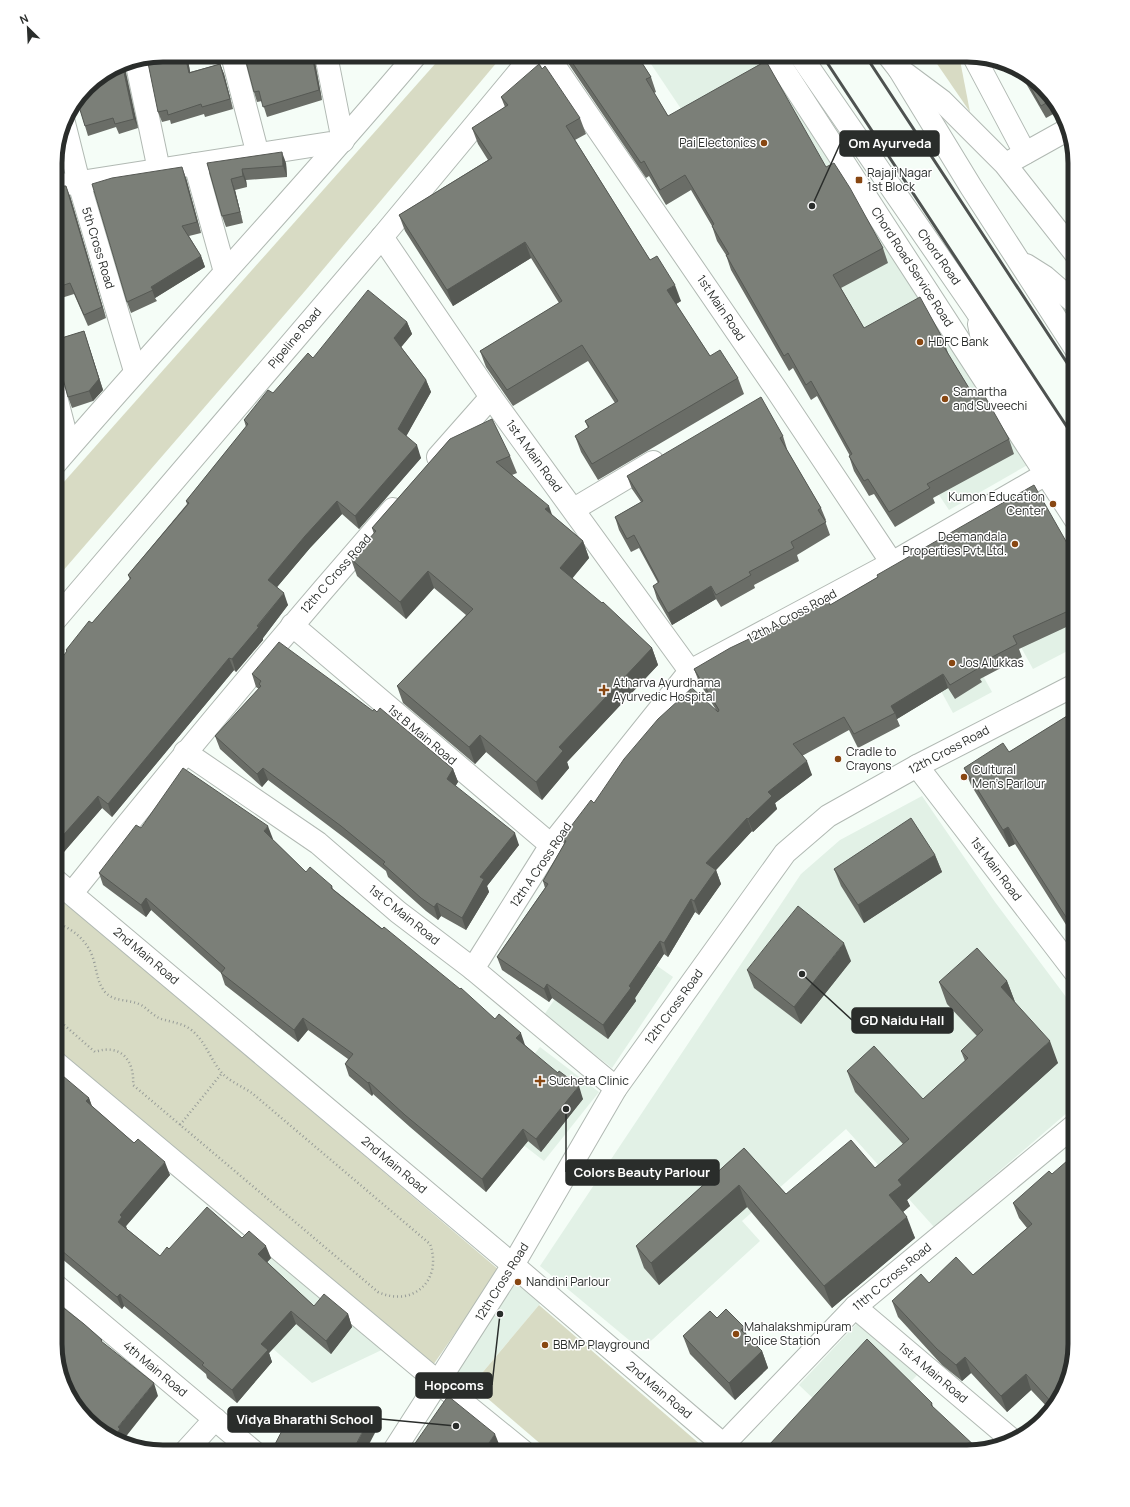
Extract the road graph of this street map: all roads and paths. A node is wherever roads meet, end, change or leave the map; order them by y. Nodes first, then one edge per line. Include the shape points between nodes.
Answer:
1 (234, 62) edge
2 (327, 62) edge
3 (410, 62) edge
4 (527, 62) edge
5 (552, 62) edge
6 (779, 62) edge
7 (805, 62) edge
8 (894, 62) edge
9 (977, 62) edge
10 (137, 65) edge
11 (1063, 132) edge
12 (66, 133) edge
13 (343, 142) junction
14 (1025, 153) junction
15 (258, 155) junction
16 (195, 164) junction
17 (1005, 164) junction
18 (159, 170) junction
19 (79, 183) junction
20 (62, 185) edge
21 (382, 237) junction
22 (1068, 243) edge
23 (1018, 260) junction
24 (225, 272) junction
25 (1068, 297) edge
26 (975, 309) junction
27 (1068, 337) edge
28 (135, 371) junction
29 (776, 389) junction
30 (491, 397) junction
31 (756, 401) edge
32 (62, 420) edge
33 (69, 447) junction
34 (1068, 449) edge
35 (668, 453) edge
36 (62, 456) edge
37 (1046, 474) junction
38 (423, 475) edge
39 (1068, 485) edge
40 (407, 493) edge
41 (1068, 508) edge
42 (574, 509) junction
43 (892, 563) junction
44 (62, 612) edge
45 (292, 625) junction
46 (690, 671) junction
47 (1068, 689) edge
48 (184, 752) junction
49 (917, 766) junction
50 (551, 845) junction
51 (62, 885) edge
52 (72, 893) junction
53 (62, 925) edge
54 (1068, 963) edge
55 (473, 968) junction
56 (62, 1023) edge
57 (62, 1068) edge
58 (222, 1074) junction
59 (616, 1088) junction
60 (180, 1124) junction
61 (1068, 1131) edge
62 (514, 1265) junction
63 (62, 1291) edge
64 (855, 1307) junction
65 (439, 1383) junction
66 (215, 1419) junction
67 (1008, 1436) edge
68 (191, 1445) edge
69 (246, 1445) edge
70 (398, 1445) edge
71 (515, 1445) edge
72 (724, 1445) edge
73 (731, 1445) edge

1 - 15 street
2 - 13 street
3 - 13 street
4 - 21 street, Pipeline Road
5 - 29 street, 1st Main Road
6 - 37 street, Chord Road Service Road
7 - 26 street, Chord Road
8 - 17 street via 942,101
8 - 23 street
9 - 14 street
10 - 18 street
11 - 14 street
12 - 19 street, 5th Cross Road
13 - 15 street
13 - 24 street
14 - 17 street
15 - 16 street
16 - 18 street
16 - 24 street
17 - 22 street
18 - 19 street
19 - 20 street
19 - 28 street, 5th Cross Road
21 - 30 street, 1st A Main Road
21 - 44 street, Pipeline Road
23 - 25 street via 1045,277
23 - 27 street
24 - 28 street
26 - 34 street, Chord Road
26 - 39 street via 984,349 994,374
28 - 33 street
29 - 31 street
29 - 43 street, 1st Main Road
30 - 38 street
30 - 42 street, 1st A Main Road
32 - 33 street
33 - 36 street
35 - 42 street
37 - 41 street, Chord Road Service Road
37 - 43 street, 12th A Cross Road
40 - 45 street, 12th C Cross Road
42 - 46 street, 1st A Main Road
43 - 46 street, 12th A Cross Road
45 - 48 street, 12th C Cross Road
45 - 50 street, 1st B Main Road
46 - 50 street, 12th A Cross Road
47 - 49 street, 12th Cross Road
48 - 52 street, 12th C Cross Road
48 - 55 street, 1st C Main Road via 318,844 398,912
49 - 54 street, 1st Main Road
49 - 59 street, 12th Cross Road via 828,816 785,853
50 - 55 street, 12th A Cross Road
51 - 52 street, 2nd Main Road
52 - 62 street, 2nd Main Road
53 - 58 path via 87,944 93,957 98,981 107,994 112,998 138,1003 159,1018 188,1028 204,1044
55 - 59 street, 1st C Main Road
56 - 60 path via 95,1052 110,1049 126,1058 132,1066 133,1084
57 - 65 street
58 - 60 path
58 - 60 path via 252,1093 430,1244 434,1264 427,1282 409,1296 388,1297 378,1292
59 - 62 street, 12th Cross Road
61 - 64 street, 11th C Cross Road
62 - 65 street, 12th Cross Road
62 - 72 street, 2nd Main Road
63 - 66 street, 4th Main Road
64 - 67 street, 1st A Main Road
64 - 73 street, 11th C Cross Road
65 - 70 street, 12th Cross Road
65 - 71 street
66 - 68 street
66 - 69 street, 4th Main Road

